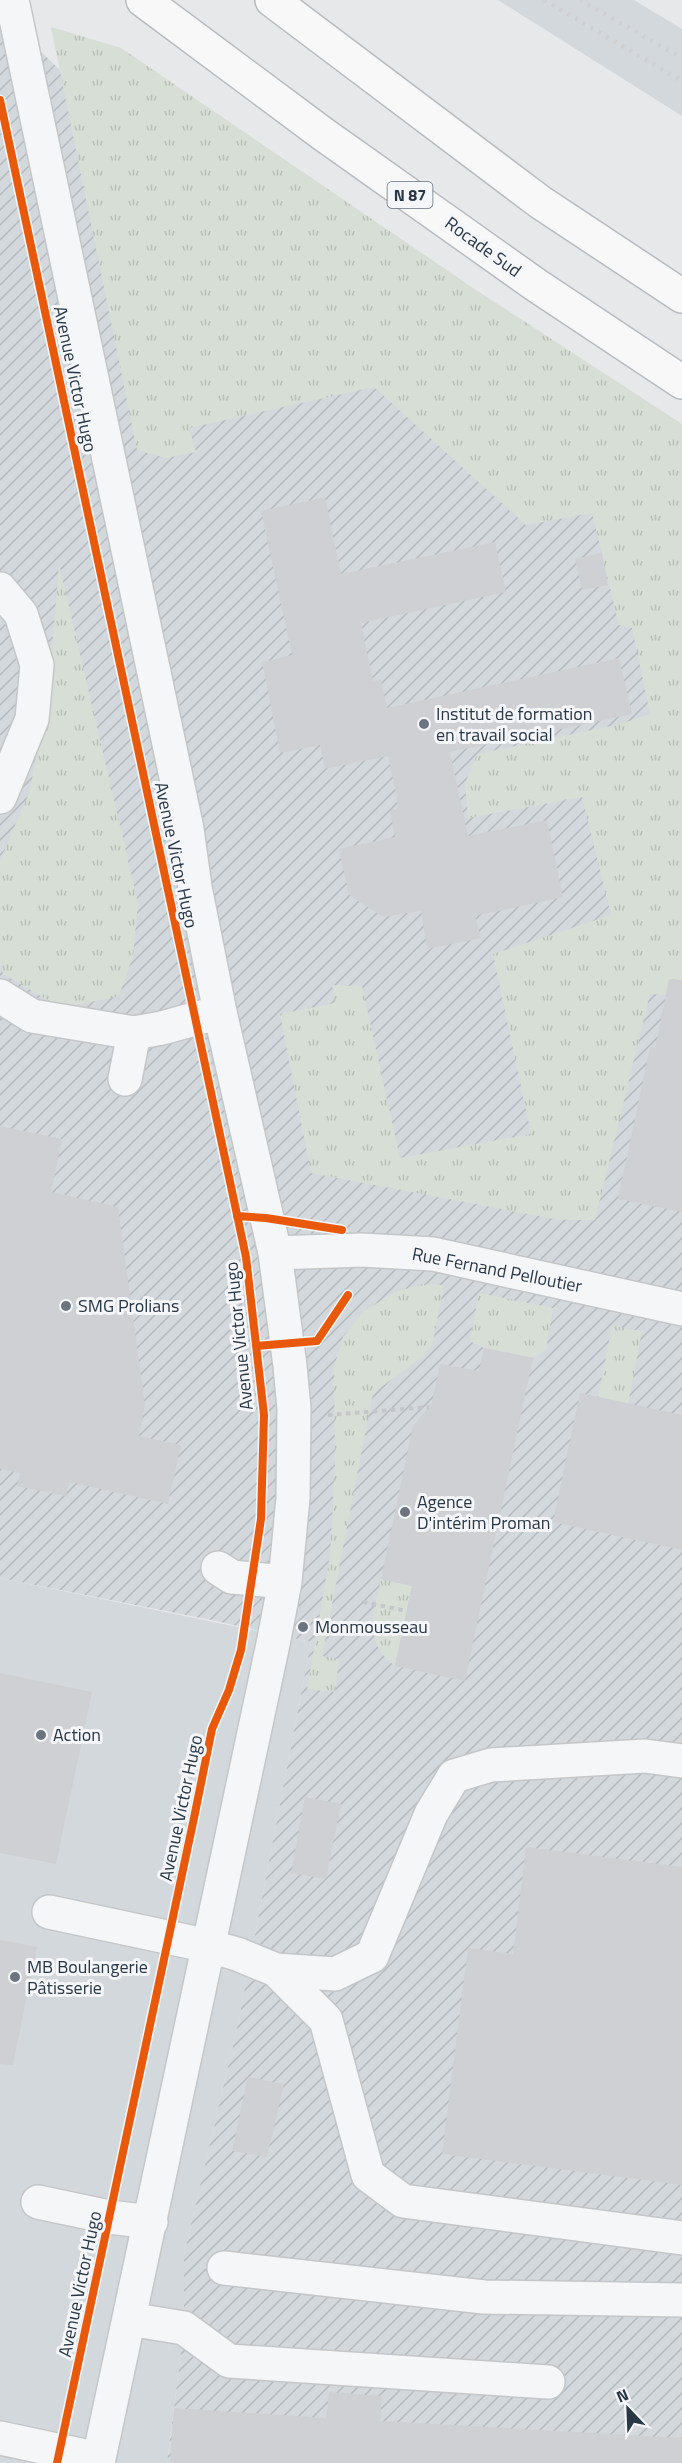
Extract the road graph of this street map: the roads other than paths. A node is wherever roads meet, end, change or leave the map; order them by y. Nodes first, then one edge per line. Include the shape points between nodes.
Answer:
1 (12, 0) edge
2 (143, 0) edge
3 (272, 0) edge
4 (278, 0) edge
5 (302, 24) junction
6 (682, 296) edge
7 (682, 382) edge
8 (0, 589) edge
9 (0, 797) edge
10 (0, 996) edge
11 (220, 1012) junction
12 (134, 1033) junction
13 (125, 1079) dead end
14 (275, 1253) junction
15 (682, 1309) edge
16 (218, 1568) dead end
17 (285, 1582) junction
18 (682, 1761) edge
19 (49, 1912) dead end
20 (209, 1946) junction
21 (276, 1970) junction
22 (38, 2202) dead end
23 (151, 2222) junction
24 (682, 2238) edge
25 (224, 2268) dead end
26 (682, 2300) edge
27 (129, 2319) junction
28 (548, 2382) dead end
29 (0, 2438) edge
30 (98, 2461) edge

1 - 11 street, Avenue Victor Hugo via 187,829
2 - 7 highway, Rocade Sud / N 87 via 526,279
3 - 5 highway
4 - 5 highway
5 - 6 highway via 540,202
8 - 9 street via 21,614 37,664 32,719
10 - 12 street via 32,1016
11 - 12 street
11 - 14 street, Avenue Victor Hugo
12 - 13 street
14 - 15 street, Rue Fernand Pelloutier via 362,1250 433,1254
14 - 17 street, Avenue Victor Hugo via 294,1409 293,1498
16 - 17 street via 232,1577
17 - 20 street, Avenue Victor Hugo
18 - 21 street via 645,1756 491,1765 454,1776 431,1814 372,1956 334,1974
19 - 20 street
20 - 21 street
20 - 23 street, Avenue Victor Hugo
21 - 24 street via 326,2020 368,2175 402,2201
22 - 23 street
23 - 27 street, Avenue Victor Hugo
25 - 26 street via 484,2297
27 - 28 street via 183,2328 229,2361
27 - 30 street, Avenue Victor Hugo
29 - 30 street

